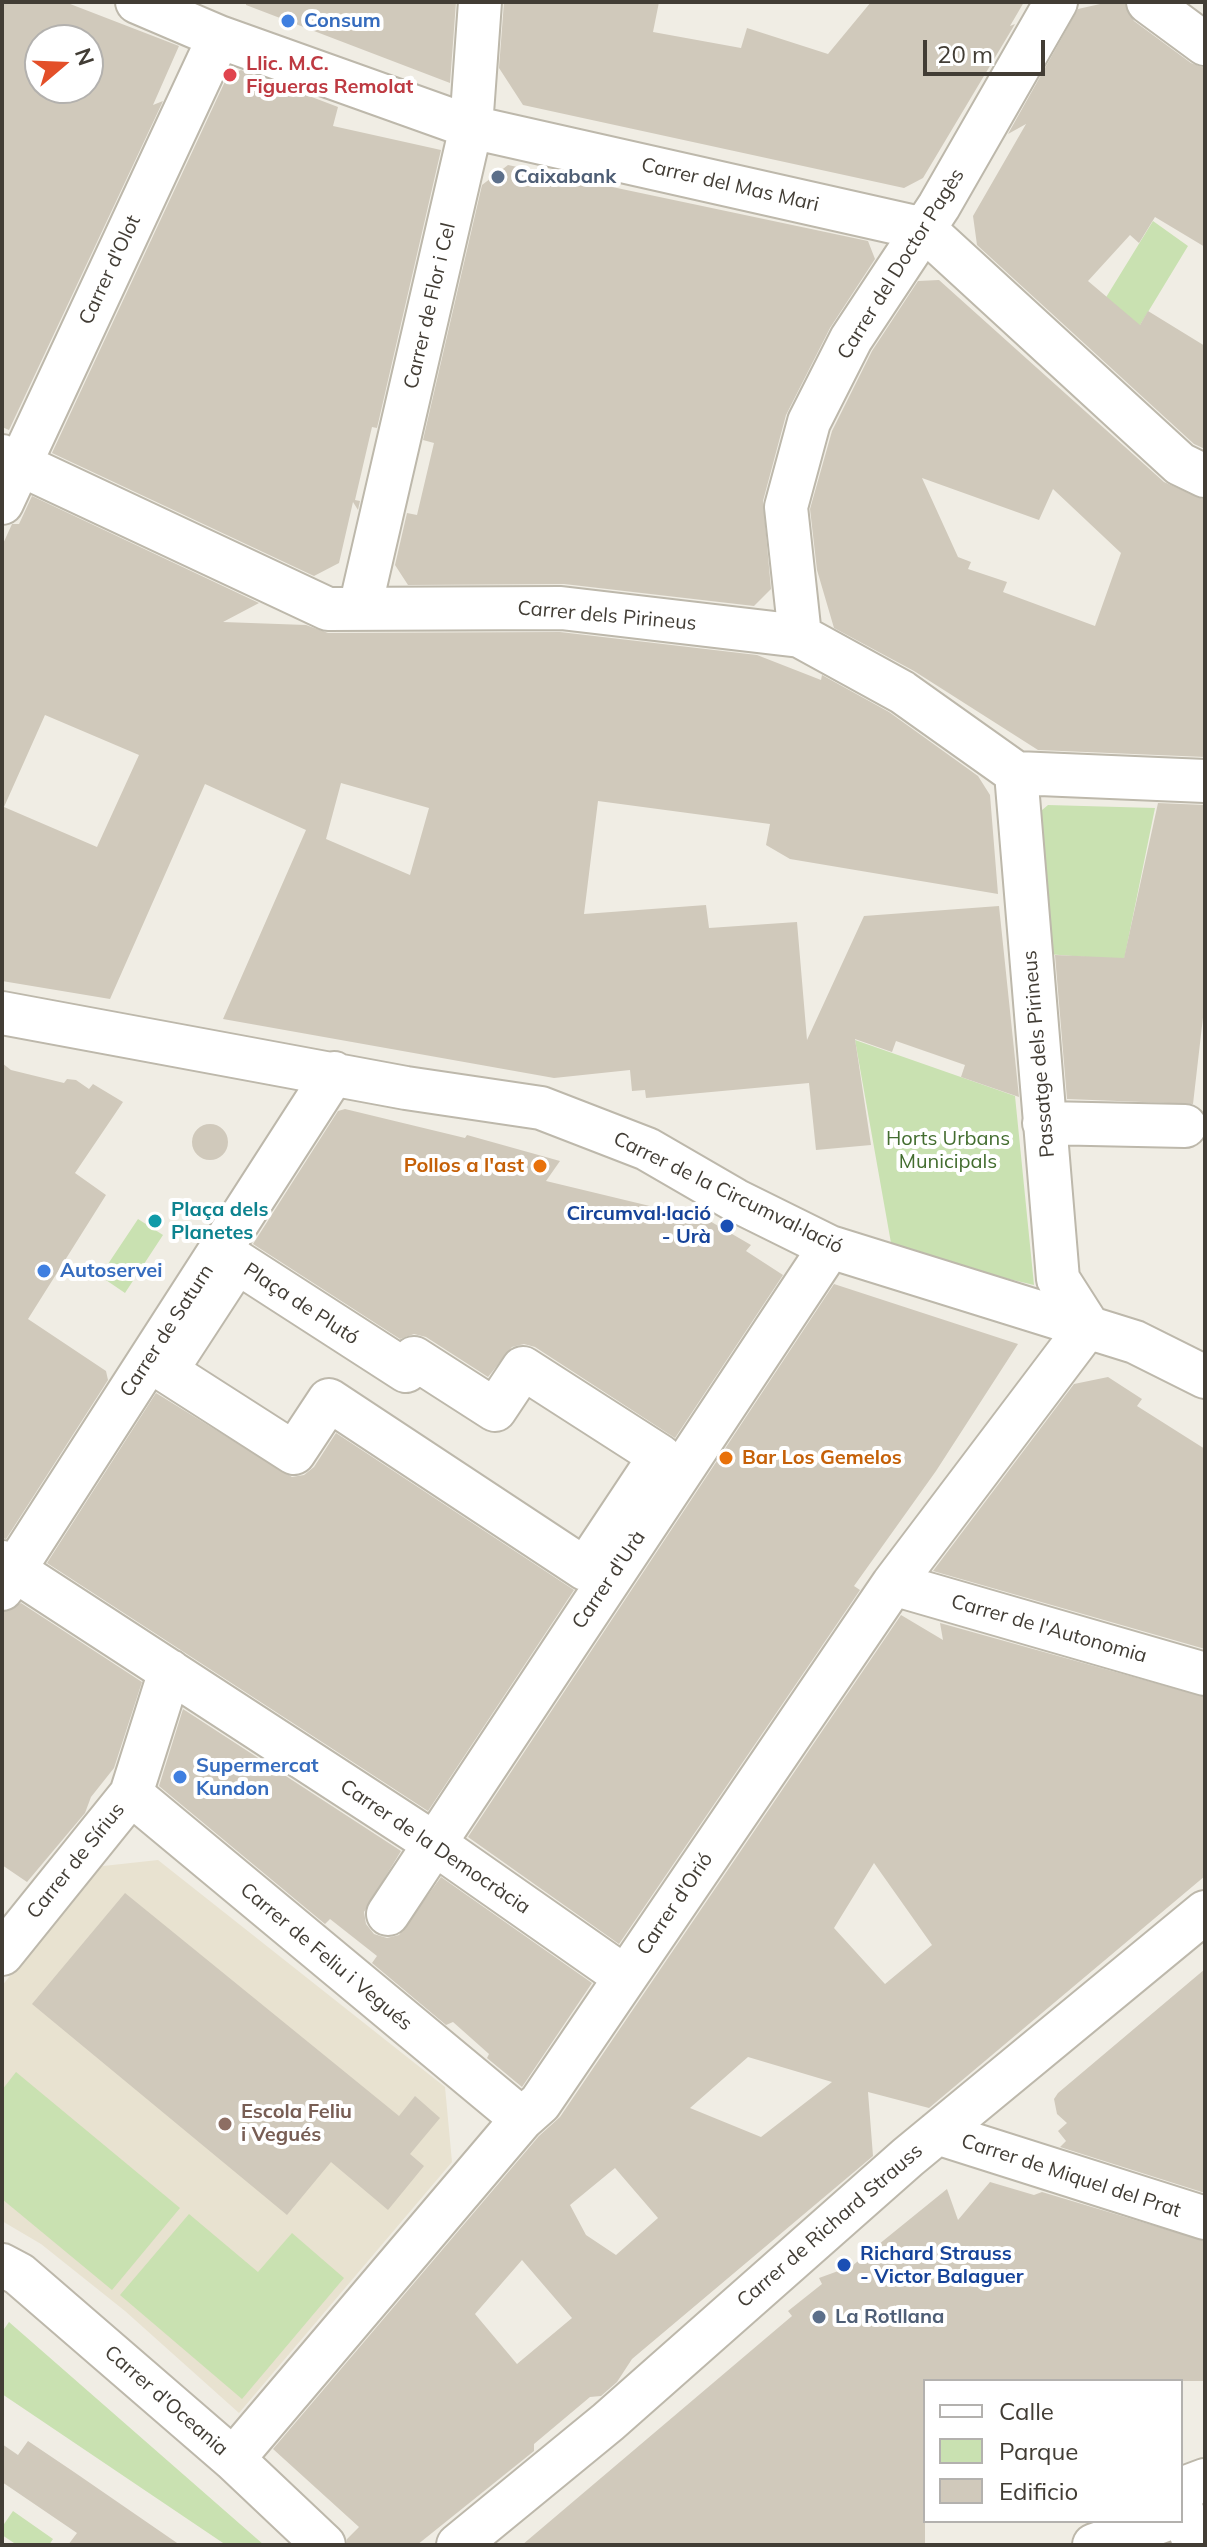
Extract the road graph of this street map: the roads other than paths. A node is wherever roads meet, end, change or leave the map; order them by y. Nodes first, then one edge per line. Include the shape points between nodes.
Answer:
1 (137, 2) edge
2 (480, 2) edge
3 (1056, 2) edge
4 (1148, 2) edge
5 (219, 37) junction
6 (1205, 44) edge
7 (471, 127) junction
8 (924, 229) junction
9 (10, 460) edge
10 (1205, 476) edge
11 (2, 503) edge
12 (360, 608) junction
13 (800, 636) junction
14 (1016, 773) junction
15 (1205, 781) edge
16 (2, 1013) edge
17 (334, 1073) junction
18 (1044, 1123) junction
19 (1185, 1126) dead end
20 (830, 1247) junction
21 (1088, 1326) junction
22 (1205, 1377) edge
23 (585, 1569) joint
24 (6, 1573) edge
25 (893, 1584) junction
26 (170, 1671) junction
27 (1205, 1674) edge
28 (131, 1794) junction
29 (435, 1844) junction
30 (16, 1907) edge
31 (1205, 1912) edge
32 (388, 1914) dead end
33 (2, 1954) edge
34 (625, 1977) junction
35 (522, 2119) junction
36 (937, 2133) junction
37 (1205, 2218) edge
38 (2, 2265) edge
39 (233, 2459) junction
40 (1152, 2523) edge
41 (324, 2545) edge
42 (458, 2545) edge
43 (1094, 2545) edge

1 - 5 street, Carrer del Mas Mari
2 - 7 street, Carrer de Flor i Cel
3 - 8 street, Carrer del Doctor Pagès
4 - 6 street
5 - 7 street, Carrer del Mas Mari
5 - 9 street, Carrer d'Olot
7 - 8 street, Carrer del Mas Mari
7 - 12 street, Carrer de Flor i Cel
8 - 10 street, Carrer del Mas Mari via 1180,464
8 - 13 street, Carrer del Doctor Pagès via 851,339 809,422 786,507
9 - 11 street, Carrer d'Olot
9 - 12 street, Carrer dels Pirineus via 328,609
12 - 13 street, Carrer dels Pirineus via 561,608
13 - 14 street, Carrer dels Pirineus via 902,692
14 - 15 street
14 - 18 street, Passatge dels Pirineus
16 - 17 street, Carrer de la Circumval·lació
17 - 20 street, Carrer de la Circumval·lació via 541,1108 647,1149
17 - 24 street, Carrer de Saturn
18 - 19 street
18 - 21 street, Passatge dels Pirineus via 1058,1279
20 - 21 street, Carrer de la Circumval·lació
20 - 29 street, Carrer d'Urà
21 - 22 street, Carrer de la Circumval·lació via 1135,1342
21 - 25 street, Carrer d'Orió
23 - 23 street, Plaça de Plutó via 329,1400 294,1453 166,1371 237,1262 406,1371 414,1358 495,1410 523,1368 660,1456
24 - 26 street, Carrer de la Democràcia
25 - 27 street, Carrer de l'Autonomia
25 - 34 street, Carrer d'Orió
26 - 28 street, Carrer de Sírius
26 - 29 street, Carrer de la Democràcia
28 - 30 street, Carrer de Sírius
28 - 35 street, Carrer de Feliu i Vegués
29 - 32 street, Carrer d'Urà
29 - 34 street, Carrer de la Democràcia
30 - 33 street, Carrer de Sírius
31 - 36 street, Carrer de Richard Strauss
34 - 35 street, Carrer d'Orió via 540,2103
35 - 39 street, Carrer d'Orió
36 - 37 street, Carrer de Miquel del Prat
36 - 42 street, Carrer de Richard Strauss via 608,2422
38 - 39 street, Carrer d'Oceania via 19,2274
39 - 41 street, Carrer d'Oceania
40 - 43 street

